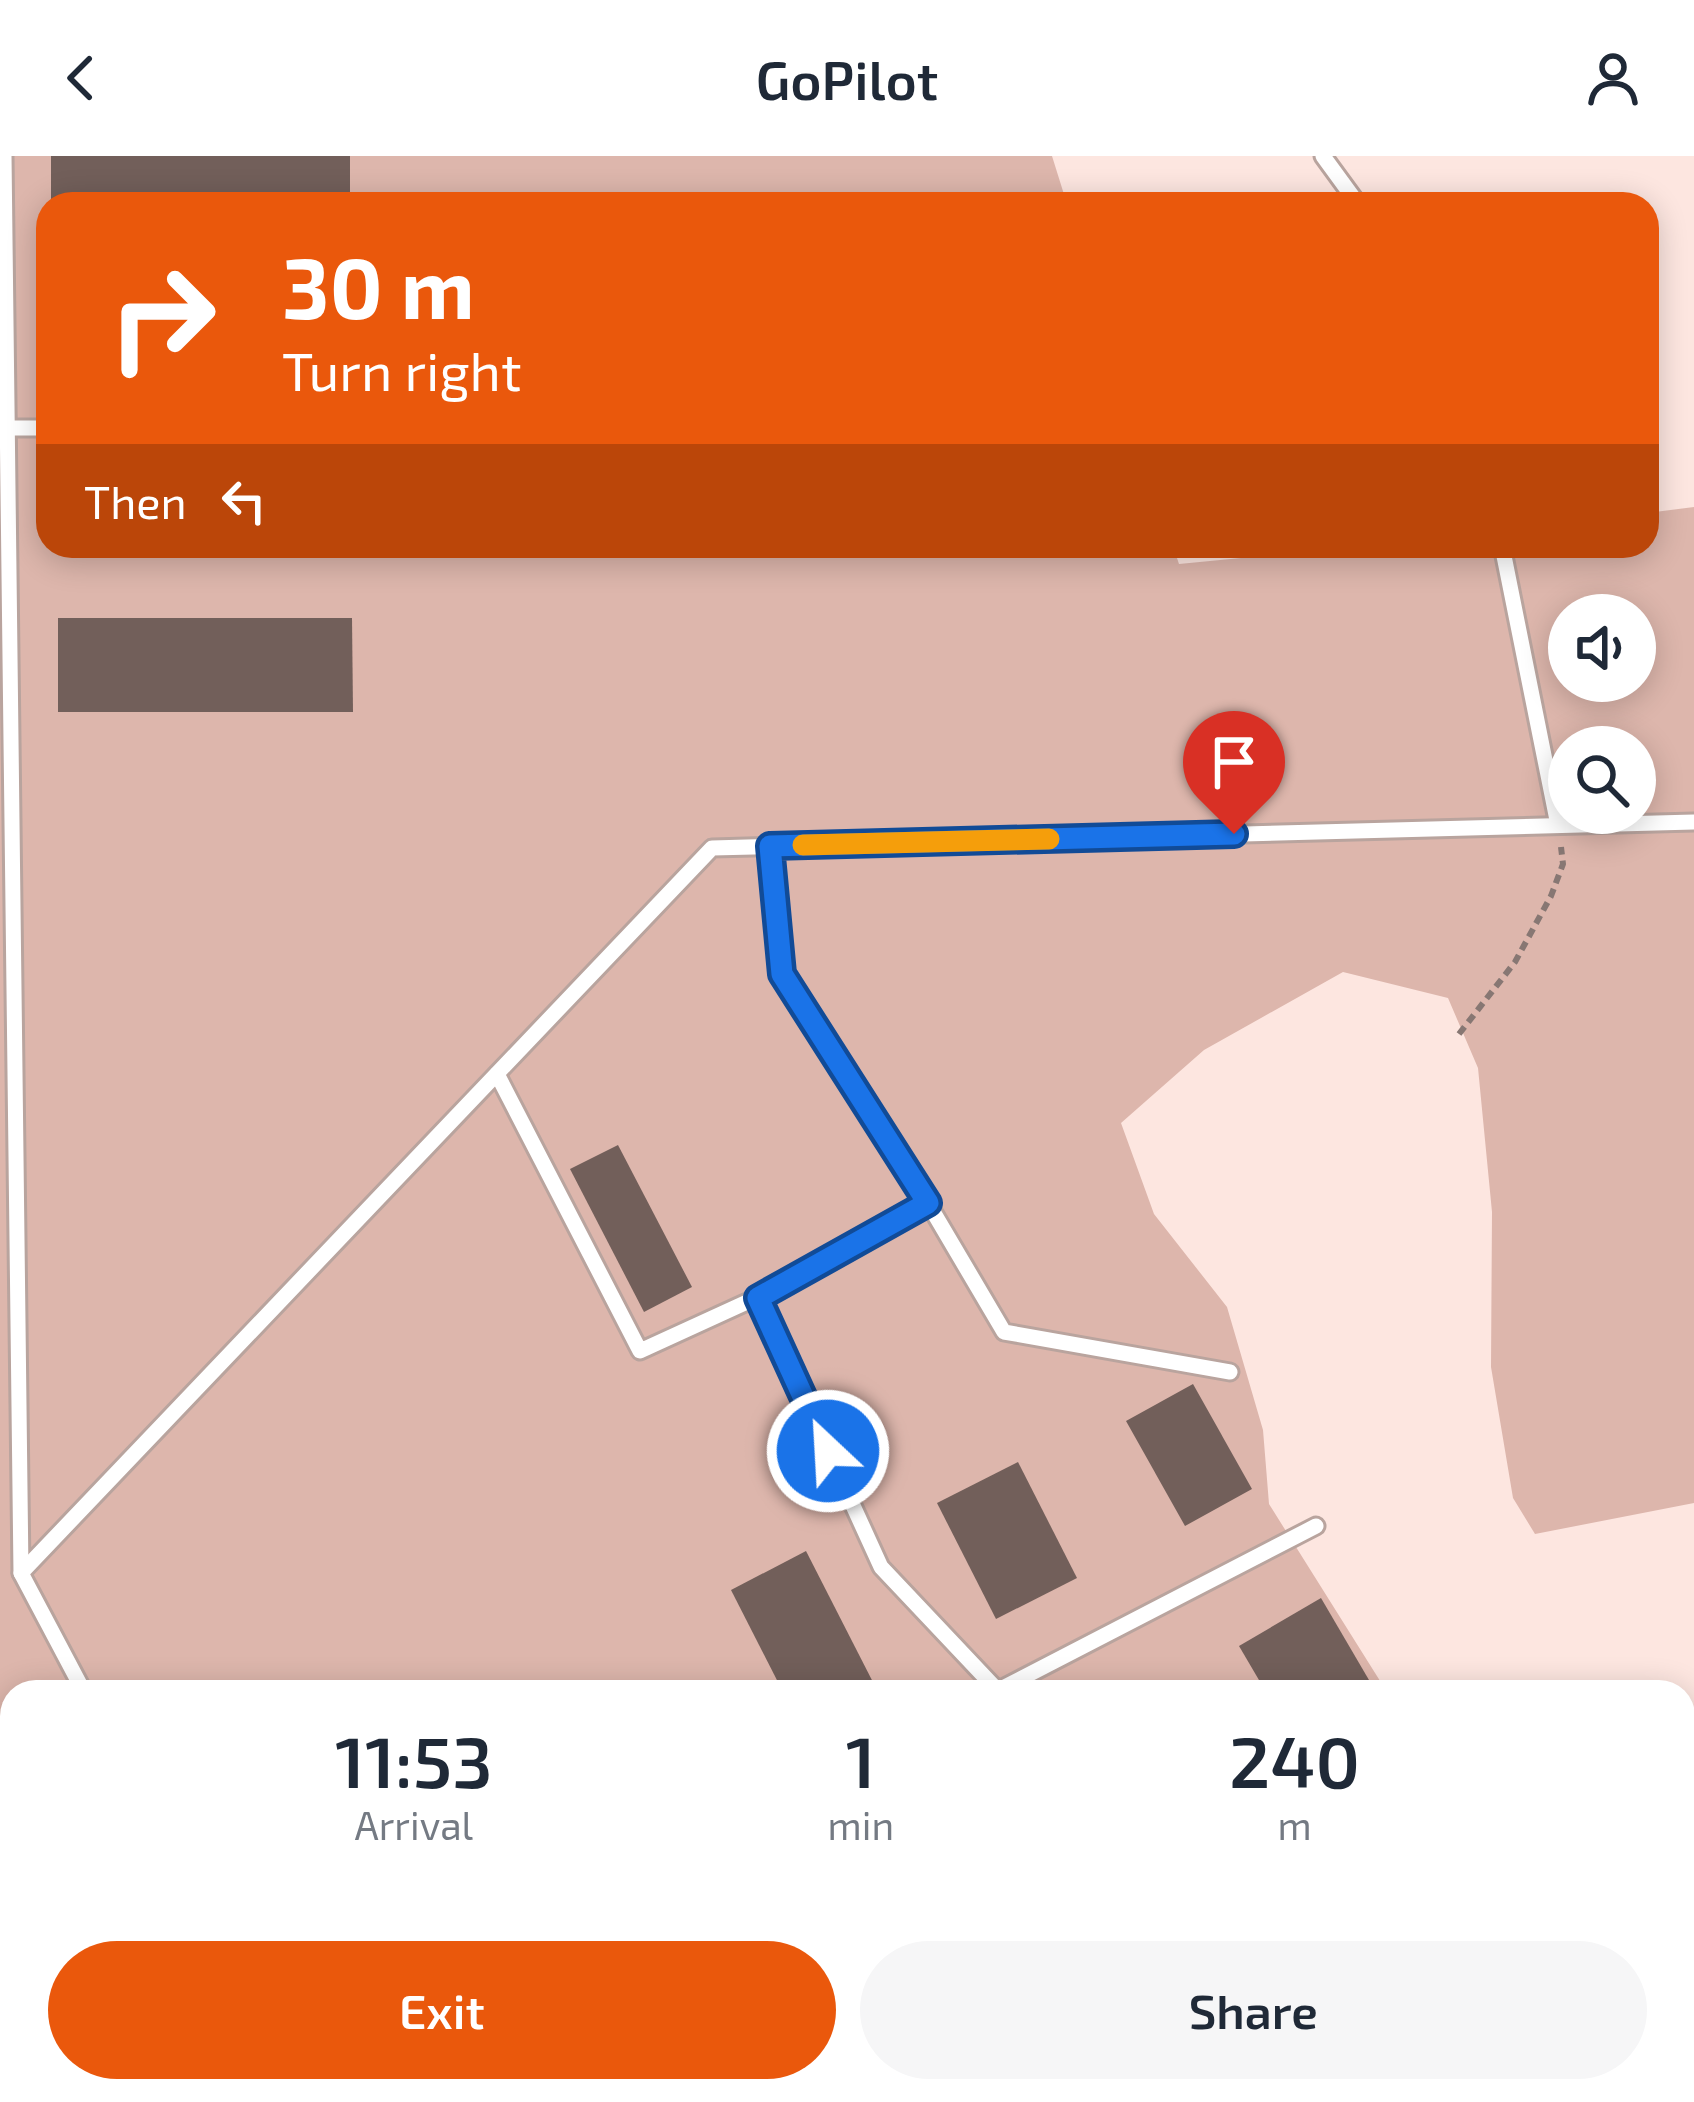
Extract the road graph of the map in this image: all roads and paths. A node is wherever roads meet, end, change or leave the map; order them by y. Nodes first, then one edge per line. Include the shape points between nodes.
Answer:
1 (4, 156) edge
2 (1323, 156) edge
3 (1349, 192) edge
4 (3, 244) edge
5 (8, 428) junction
6 (36, 428) edge
7 (1504, 558) edge
8 (1548, 776) edge
9 (1694, 822) edge
10 (1656, 823) edge
11 (1548, 826) edge
12 (1559, 834) edge
13 (770, 846) junction
14 (1460, 1034) dead end
15 (497, 1074) junction
16 (928, 1203) junction
17 (758, 1298) junction
18 (1231, 1372) dead end
19 (1316, 1526) dead end
20 (21, 1573) junction
21 (78, 1680) edge
22 (988, 1680) edge
23 (1019, 1680) edge

1 - 4 lane
2 - 3 lane
4 - 5 lane
5 - 6 lane
5 - 20 lane
7 - 8 lane
9 - 10 lane
11 - 13 lane
12 - 14 path via 1563,865 1551,896 1515,962
13 - 15 lane via 712,848
13 - 16 lane via 782,974
15 - 17 lane via 640,1351
15 - 20 lane
16 - 17 lane
16 - 18 lane via 1004,1332
17 - 22 lane via 881,1567
19 - 23 lane
20 - 21 lane

